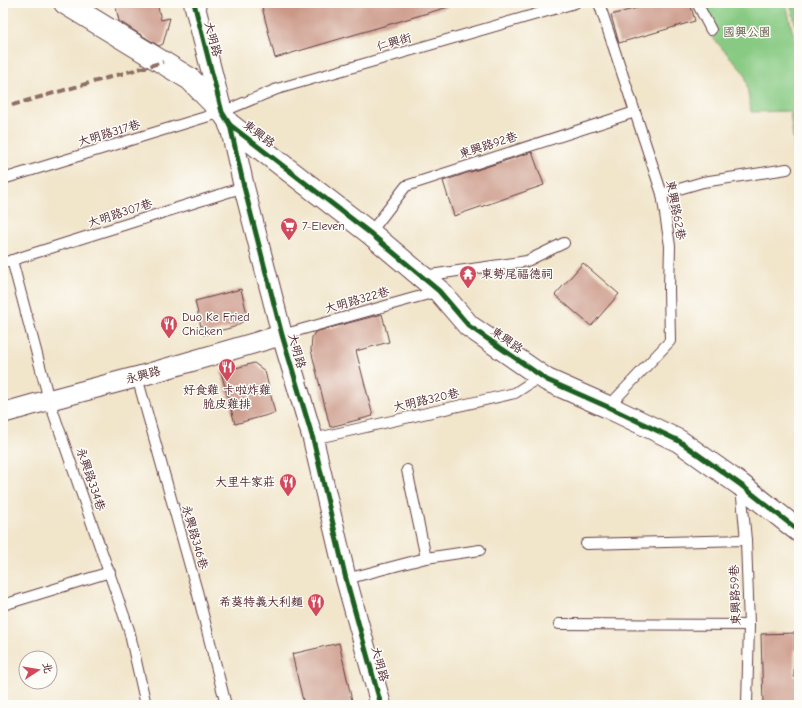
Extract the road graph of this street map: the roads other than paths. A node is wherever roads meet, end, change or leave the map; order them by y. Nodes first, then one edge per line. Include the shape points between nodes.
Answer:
1 (65, 3) edge
2 (194, 3) edge
3 (575, 3) edge
4 (599, 3) edge
5 (697, 3) edge
6 (711, 30) dead end
7 (634, 112) junction
8 (226, 119) junction
9 (787, 169) dead end
10 (3, 179) edge
11 (244, 187) junction
12 (662, 194) junction
13 (370, 233) junction
14 (564, 243) dead end
15 (7, 262) edge
16 (421, 276) junction
17 (439, 291) junction
18 (282, 335) junction
19 (541, 376) junction
20 (137, 377) junction
21 (49, 400) junction
22 (608, 407) junction
23 (3, 413) edge
24 (312, 439) junction
25 (407, 470) dead end
26 (741, 485) junction
27 (799, 531) edge
28 (746, 540) junction
29 (586, 544) dead end
30 (480, 550) dead end
31 (426, 558) junction
32 (110, 572) junction
33 (346, 579) junction
34 (3, 605) edge
35 (559, 624) dead end
36 (749, 625) junction
37 (146, 705) edge
38 (226, 705) edge
39 (381, 705) edge
40 (747, 705) edge

1 - 8 street, 東興路 via 190,79
2 - 8 street, 大明路
3 - 8 lane, 仁興街 via 277,89
4 - 7 lane, 東興路62巷
5 - 6 lane
7 - 12 lane, 東興路62巷
7 - 13 lane, 東興路92巷 via 406,186
8 - 10 lane, 大明路317巷
8 - 11 street, 大明路
8 - 13 street, 東興路
9 - 12 lane via 703,182
11 - 15 lane, 大明路307巷
11 - 18 street, 大明路
12 - 22 lane, 東興路62巷 via 670,246 670,341
13 - 16 street, 東興路
14 - 16 lane via 527,261
15 - 21 lane, 永興路334巷
16 - 17 street, 東興路
17 - 18 lane, 大明路322巷
17 - 19 street, 東興路 via 469,326
18 - 20 street, 永興路
18 - 24 street, 大明路
19 - 22 street, 東興路
19 - 24 lane, 大明路320巷 via 516,392
20 - 21 street, 永興路
20 - 38 lane, 永興路346巷
21 - 23 street, 永興路
21 - 32 lane, 永興路334巷
22 - 26 street, 東興路 via 679,440
24 - 33 street, 大明路
25 - 31 lane
26 - 27 street, 東興路
26 - 28 lane, 東興路59巷
28 - 29 lane
28 - 36 lane, 東興路59巷
30 - 31 lane
31 - 33 lane
32 - 34 lane
32 - 37 lane, 永興路334巷 via 129,630
33 - 39 street, 大明路
35 - 36 lane
36 - 40 lane, 東興路59巷

